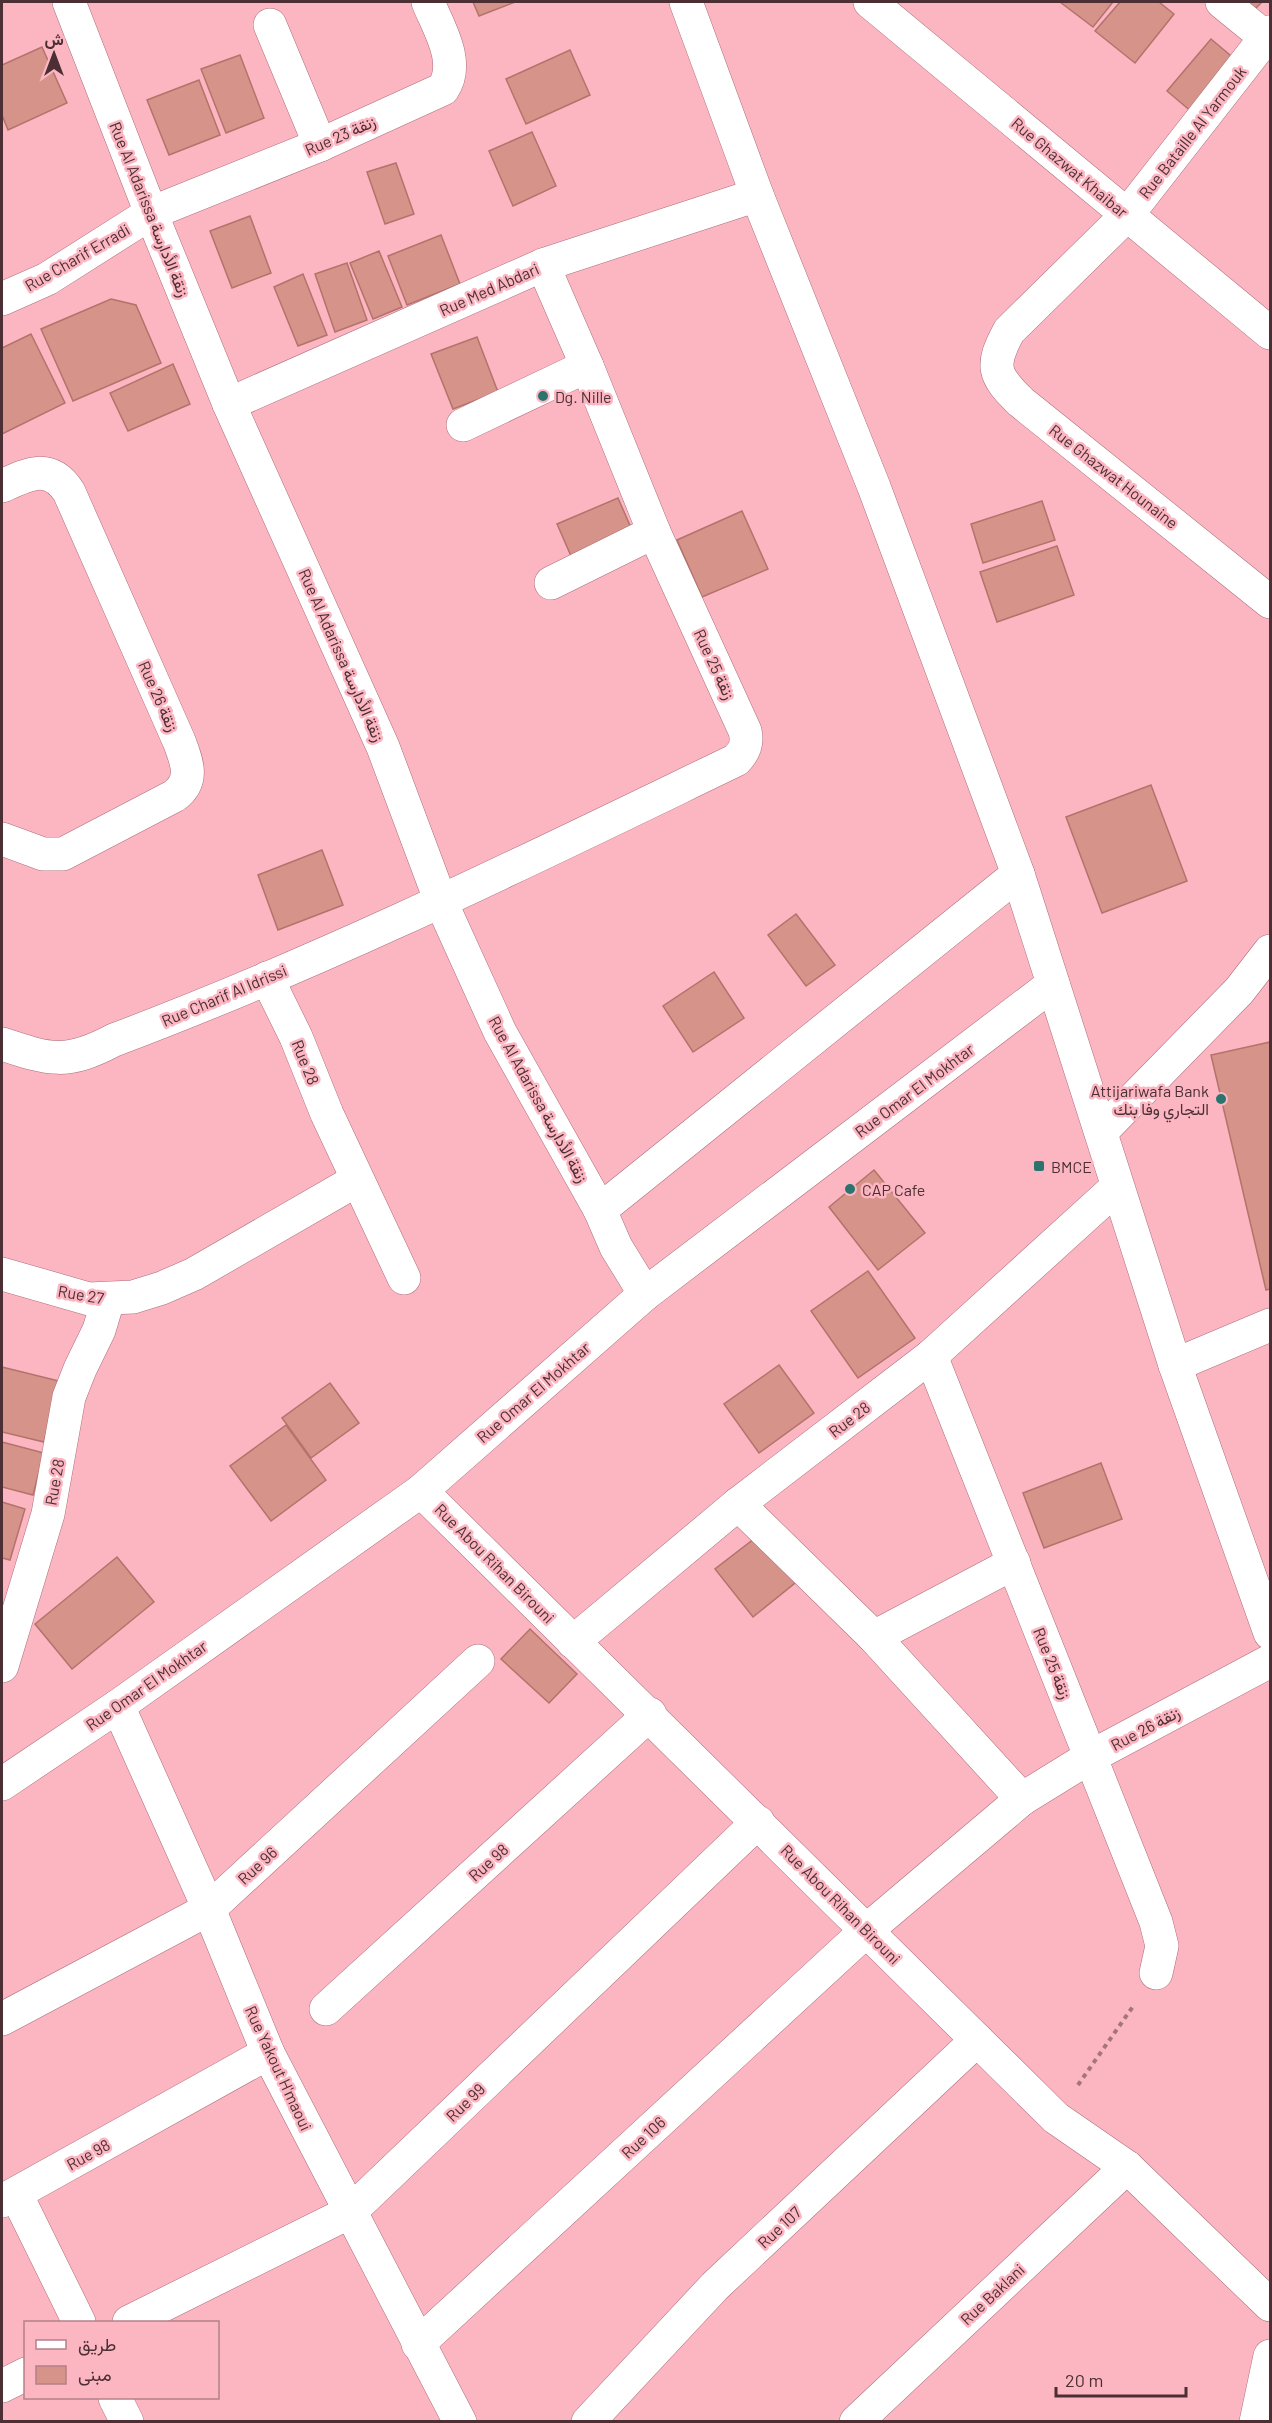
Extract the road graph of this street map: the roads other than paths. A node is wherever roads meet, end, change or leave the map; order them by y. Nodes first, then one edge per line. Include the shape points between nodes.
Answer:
1 (69, 2) edge
2 (428, 2) edge
3 (686, 2) edge
4 (870, 2) edge
5 (1222, 2) edge
6 (270, 25) dead end
7 (1269, 37) edge
8 (320, 145) junction
9 (758, 195) junction
10 (151, 213) junction
11 (1127, 214) junction
12 (543, 266) junction
13 (2, 299) edge
14 (1010, 331) joint
15 (1270, 333) edge
16 (587, 366) junction
17 (229, 404) junction
18 (463, 425) dead end
19 (2, 486) edge
20 (654, 532) junction
21 (551, 583) dead end
22 (1270, 603) edge
23 (2, 839) edge
24 (1018, 874) junction
25 (441, 902) junction
26 (1270, 951) edge
27 (267, 978) junction
28 (1053, 984) junction
29 (2, 1044) edge
30 (1101, 1132) junction
31 (357, 1180) junction
32 (1117, 1187) junction
33 (600, 1210) junction
34 (2, 1274) edge
35 (404, 1278) dead end
36 (645, 1294) junction
37 (108, 1300) junction
38 (1270, 1325) edge
39 (931, 1356) junction
40 (1175, 1365) junction
41 (421, 1491) junction
42 (738, 1504) junction
43 (1014, 1563) junction
44 (1270, 1633) edge
45 (874, 1637) junction
46 (573, 1642) junction
47 (478, 1661) dead end
48 (1270, 1662) edge
49 (2, 1666) edge
50 (118, 1706) junction
51 (650, 1714) junction
52 (1090, 1756) junction
53 (2, 1784) edge
54 (1022, 1799) junction
55 (758, 1822) junction
56 (209, 1909) junction
57 (867, 1930) junction
58 (1156, 1973) road end
59 (326, 2009) dead end
60 (2, 2019) edge
61 (977, 2040) junction
62 (268, 2053) junction
63 (1127, 2167) junction
64 (9, 2198) edge
65 (350, 2212) junction
66 (1270, 2306) edge
67 (78, 2321) edge
68 (131, 2321) edge
69 (418, 2344) junction
70 (1270, 2356) edge
71 (24, 2375) edge
72 (2, 2386) edge
73 (116, 2399) edge
74 (127, 2421) edge
75 (460, 2421) edge
76 (588, 2421) edge
77 (856, 2421) edge
78 (1256, 2421) edge

1 - 10 street, Rue Al Adarissa زنقة الأدارسة
2 - 8 street, Rue 23 زنقة via 449,53 449,74 443,89
3 - 9 street
4 - 11 street, Rue Ghazwat Khaibar
5 - 7 street
6 - 8 street
7 - 11 street, Rue Bataille Al Yarmouk
8 - 10 street, Rue 23 زنقة
9 - 12 street, Rue Med Abdari
9 - 24 street via 874,487
10 - 13 street, Rue Charif Erradi via 47,279
10 - 17 street, Rue Al Adarissa زنقة الأدارسة
11 - 14 street, Rue Bataille Al Yarmouk
11 - 15 street, Rue Ghazwat Khaibar
12 - 16 street, Rue 25 زنقة
12 - 17 street, Rue Med Abdari
14 - 22 street, Rue Ghazwat Hounaine via 999,349 996,364 1004,386
16 - 18 street
16 - 20 street, Rue 25 زنقة
17 - 25 street, Rue Al Adarissa زنقة الأدارسة via 383,747
19 - 23 street, Rue 26 زنقة via 37,473 47,473 64,484 179,741 188,772 183,788 174,796 68,852 43,854
20 - 21 street
20 - 25 street, Rue 25 زنقة via 745,731 744,751 736,760
24 - 28 street
24 - 33 street
25 - 27 street, Rue Charif Al Idrissi
25 - 33 street, Rue Al Adarissa زنقة الأدارسة via 500,1032
26 - 30 street via 1239,991
27 - 29 street, Rue Charif Al Idrissi via 77,1056 42,1057
27 - 31 street, Rue 28
28 - 30 street
28 - 36 street, Rue Omar El Mokhtar
30 - 32 street
31 - 35 street, Rue 28
31 - 37 street, Rue 27 via 194,1274 133,1297
32 - 39 street, Rue 28
32 - 40 street
33 - 36 street, Rue Al Adarissa زنقة الأدارسة via 616,1247
34 - 37 street, Rue 27 via 64,1293
36 - 41 street, Rue Omar El Mokhtar
37 - 49 street, Rue 28 via 69,1397 48,1514
38 - 40 street
39 - 42 street, Rue 28
39 - 43 street, Rue 25 زنقة
40 - 44 street
41 - 46 street, Rue Abou Rihan Birouni
41 - 50 street, Rue Omar El Mokhtar
42 - 45 street
42 - 46 street, Rue 28
43 - 45 street
43 - 52 street, Rue 25 زنقة
45 - 54 street
46 - 51 street, Rue Abou Rihan Birouni
47 - 56 street, Rue 96
48 - 52 street, Rue 26 زنقة
50 - 53 street, Rue Omar El Mokhtar
50 - 56 street, Rue Yakout H'maoui
51 - 55 street, Rue Abou Rihan Birouni
51 - 59 street, Rue 98
52 - 54 street, Rue 26 زنقة
52 - 58 street, Rue 25 زنقة via 1156,1922 1162,1946
54 - 57 street, Rue 26 زنقة
55 - 57 street, Rue Abou Rihan Birouni
55 - 65 street, Rue 99
56 - 60 street, Rue 96
56 - 62 street, Rue Yakout H'maoui
57 - 61 street, Rue Abou Rihan Birouni
57 - 69 street, Rue 106
61 - 63 street, Rue Abou Rihan Birouni via 1056,2118
61 - 76 street, Rue 107 via 715,2286
62 - 64 street, Rue 98
62 - 65 street, Rue Yakout H'maoui
63 - 66 street, Rue Abou Rihan Birouni
63 - 77 street, Rue Baklani
64 - 67 street
65 - 68 street, Rue 99
65 - 69 street, Rue Yakout H'maoui
69 - 75 street, Rue Yakout H'maoui
70 - 78 street
71 - 72 street
73 - 74 street

